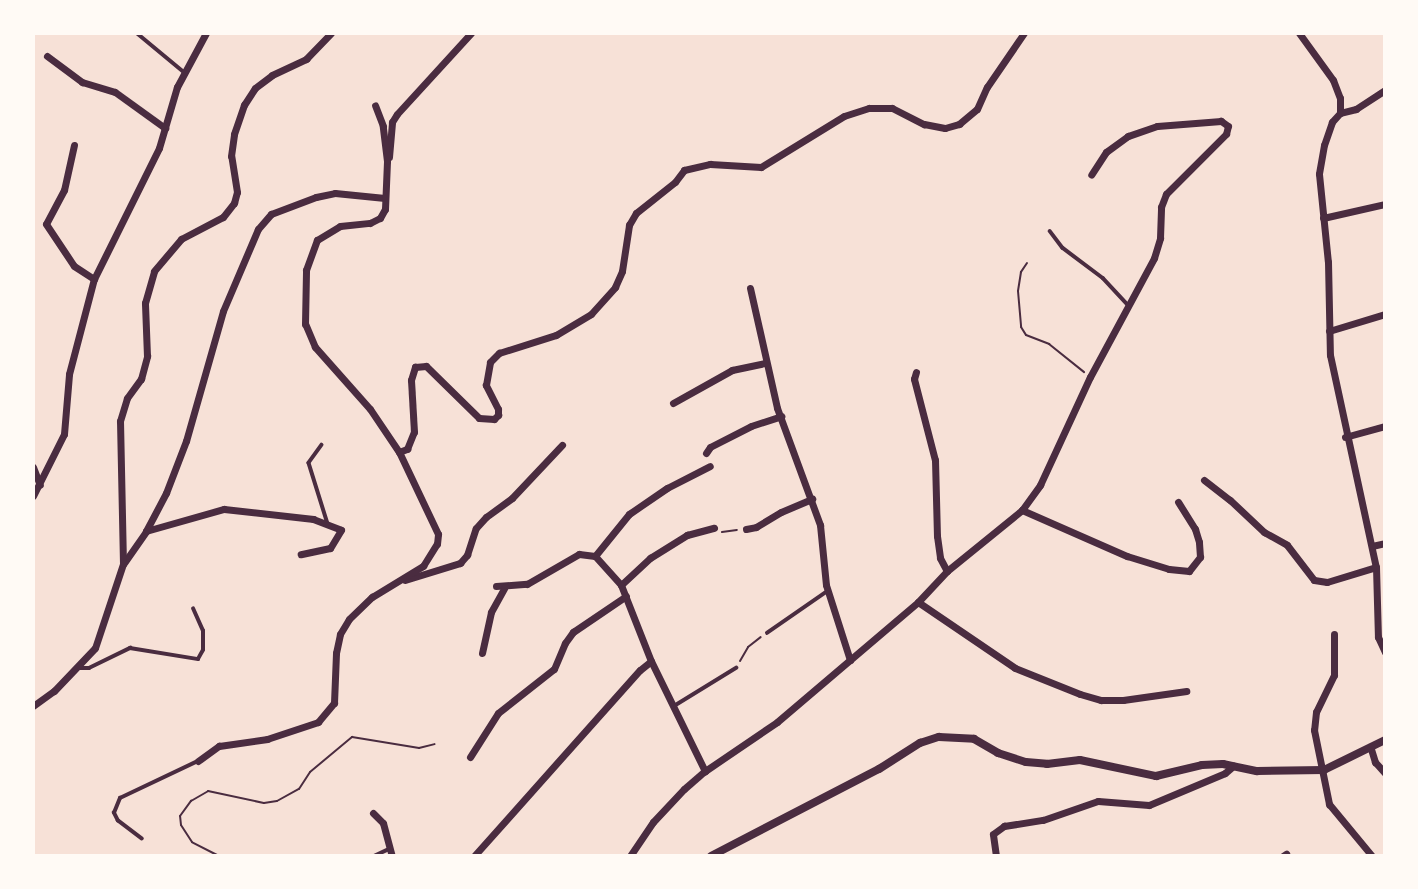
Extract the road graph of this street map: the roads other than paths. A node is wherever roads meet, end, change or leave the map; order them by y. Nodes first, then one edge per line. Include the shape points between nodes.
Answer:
1 (136, 33) edge
2 (206, 33) edge
3 (331, 33) edge
4 (471, 33) edge
5 (1024, 33) edge
6 (1299, 33) edge
7 (47, 56) dead end
8 (185, 73) junction
9 (1385, 90) edge
10 (375, 105) dead end
11 (1340, 113) junction
12 (165, 128) junction
13 (74, 145) dead end
14 (387, 161) junction
15 (1091, 175) dead end
16 (385, 198) junction
17 (1385, 204) edge
18 (1323, 218) junction
19 (1050, 230) dead end
20 (94, 279) junction
21 (750, 288) dead end
22 (1128, 305) junction
23 (1385, 314) edge
24 (1329, 331) junction
25 (765, 363) junction
26 (916, 372) dead end
27 (673, 403) dead end
28 (780, 416) junction
29 (1385, 426) edge
30 (1345, 437) junction
31 (323, 445) dead end
32 (562, 445) dead end
33 (400, 452) junction
34 (706, 453) dead end
35 (710, 466) dead end
36 (33, 467) edge
37 (1204, 481) dead end
38 (40, 485) junction
39 (33, 496) edge
40 (812, 499) junction
41 (1178, 502) dead end
42 (1022, 510) junction
43 (328, 524) junction
44 (714, 528) road end
45 (746, 529) road end
46 (146, 531) junction
47 (1385, 543) edge
48 (1372, 546) junction
49 (301, 554) dead end
50 (595, 556) junction
51 (123, 564) junction
52 (1376, 568) junction
53 (947, 571) junction
54 (398, 583) junction
55 (621, 585) junction
56 (496, 586) dead end
57 (505, 587) junction
58 (827, 590) junction
59 (626, 597) junction
60 (918, 602) junction
61 (193, 609) dead end
62 (767, 633) road end
63 (1334, 635) dead end
64 (1385, 652) edge
65 (482, 653) dead end
66 (850, 660) junction
67 (651, 661) junction
68 (78, 667) junction
69 (736, 668) road end
70 (1185, 691) dead end
71 (33, 706) edge
72 (674, 706) junction
73 (1385, 740) edge
74 (1371, 748) junction
75 (470, 757) dead end
76 (198, 761) joint
77 (1233, 766) junction
78 (1324, 770) junction
79 (705, 771) junction
80 (1385, 773) edge
81 (373, 813) dead end
82 (142, 839) dead end
83 (391, 852) edge
84 (374, 856) edge
85 (474, 856) edge
86 (630, 856) edge
87 (711, 856) edge
88 (996, 856) edge
89 (1372, 856) edge

1 - 8 lane
2 - 8 street
3 - 51 street via 306,59 255,88 234,134 234,203 223,217 181,239 166,253 148,286 147,356 120,421
4 - 14 street via 397,114
5 - 33 street via 977,109 958,124 945,128 892,108 869,108 844,116 761,167 710,164 684,170 636,212 615,287 591,314 556,335 499,353 490,362 486,385 498,409 494,419 479,418 426,366 415,367 411,380 414,432 407,449
6 - 11 street via 1333,80
7 - 12 street via 82,82 115,92
8 - 12 street
9 - 11 street via 1356,110
10 - 14 street
11 - 18 street via 1324,145 1319,174
12 - 20 street
13 - 20 street via 64,190 46,224 74,266
14 - 16 street
15 - 22 street via 1106,152 1128,136 1157,126 1221,121 1228,125 1226,134 1166,194 1154,258
16 - 33 street via 380,218 340,226 317,240 306,270 304,324 315,347
16 - 46 street via 335,193 294,202 271,214 258,229 223,311 171,480
17 - 18 street
18 - 24 street
19 - 22 lane via 1063,248 1103,278
20 - 38 street via 69,374 64,434
21 - 25 street
22 - 42 street via 1040,485
23 - 24 street
24 - 30 street
25 - 27 street via 732,370
25 - 28 street
26 - 53 street via 914,379 936,460 937,536
28 - 34 street via 751,426
28 - 40 street
29 - 30 street
30 - 48 street
31 - 43 lane via 309,463
32 - 54 street via 476,528 460,563
33 - 54 street via 438,534 434,552
35 - 50 street via 629,514
36 - 38 street
37 - 52 street via 1264,532 1281,539 1314,580 1327,582
38 - 39 street
40 - 45 street
40 - 58 street via 820,525
41 - 42 street via 1199,542 1200,557 1189,571 1127,556
42 - 53 street
43 - 46 street via 224,509
43 - 49 street via 341,530 334,545
44 - 55 street via 687,535 650,558
46 - 51 street
47 - 48 street
48 - 52 street
50 - 55 street
50 - 57 street via 579,554 527,584
51 - 68 street via 103,632
52 - 64 street via 1378,637
53 - 60 street
54 - 76 street via 361,606 340,634 334,703 318,722 267,739 219,746
55 - 59 street
56 - 57 street
57 - 65 street via 491,612
58 - 62 lane
58 - 66 street
59 - 67 street
59 - 75 street via 573,632 554,669 498,713
60 - 66 street
60 - 70 street via 1015,667 1080,694 1123,701
61 - 68 lane via 203,631 198,659 130,648 89,668
63 - 78 street via 1334,675 1316,712 1314,730
66 - 79 street via 777,722
67 - 72 street
67 - 85 street
68 - 71 street
69 - 72 lane
72 - 79 street
73 - 74 street
74 - 78 street
74 - 80 street
76 - 82 lane via 120,798 114,813 118,821
77 - 78 street via 1280,772
77 - 87 street via 1202,765 1156,776 1080,760 1026,762 974,739 939,737
77 - 88 street via 1149,805 1098,801 1043,820 1004,826 993,834
78 - 89 street via 1329,804
79 - 86 street via 653,822
81 - 83 street via 383,823
83 - 84 lane

